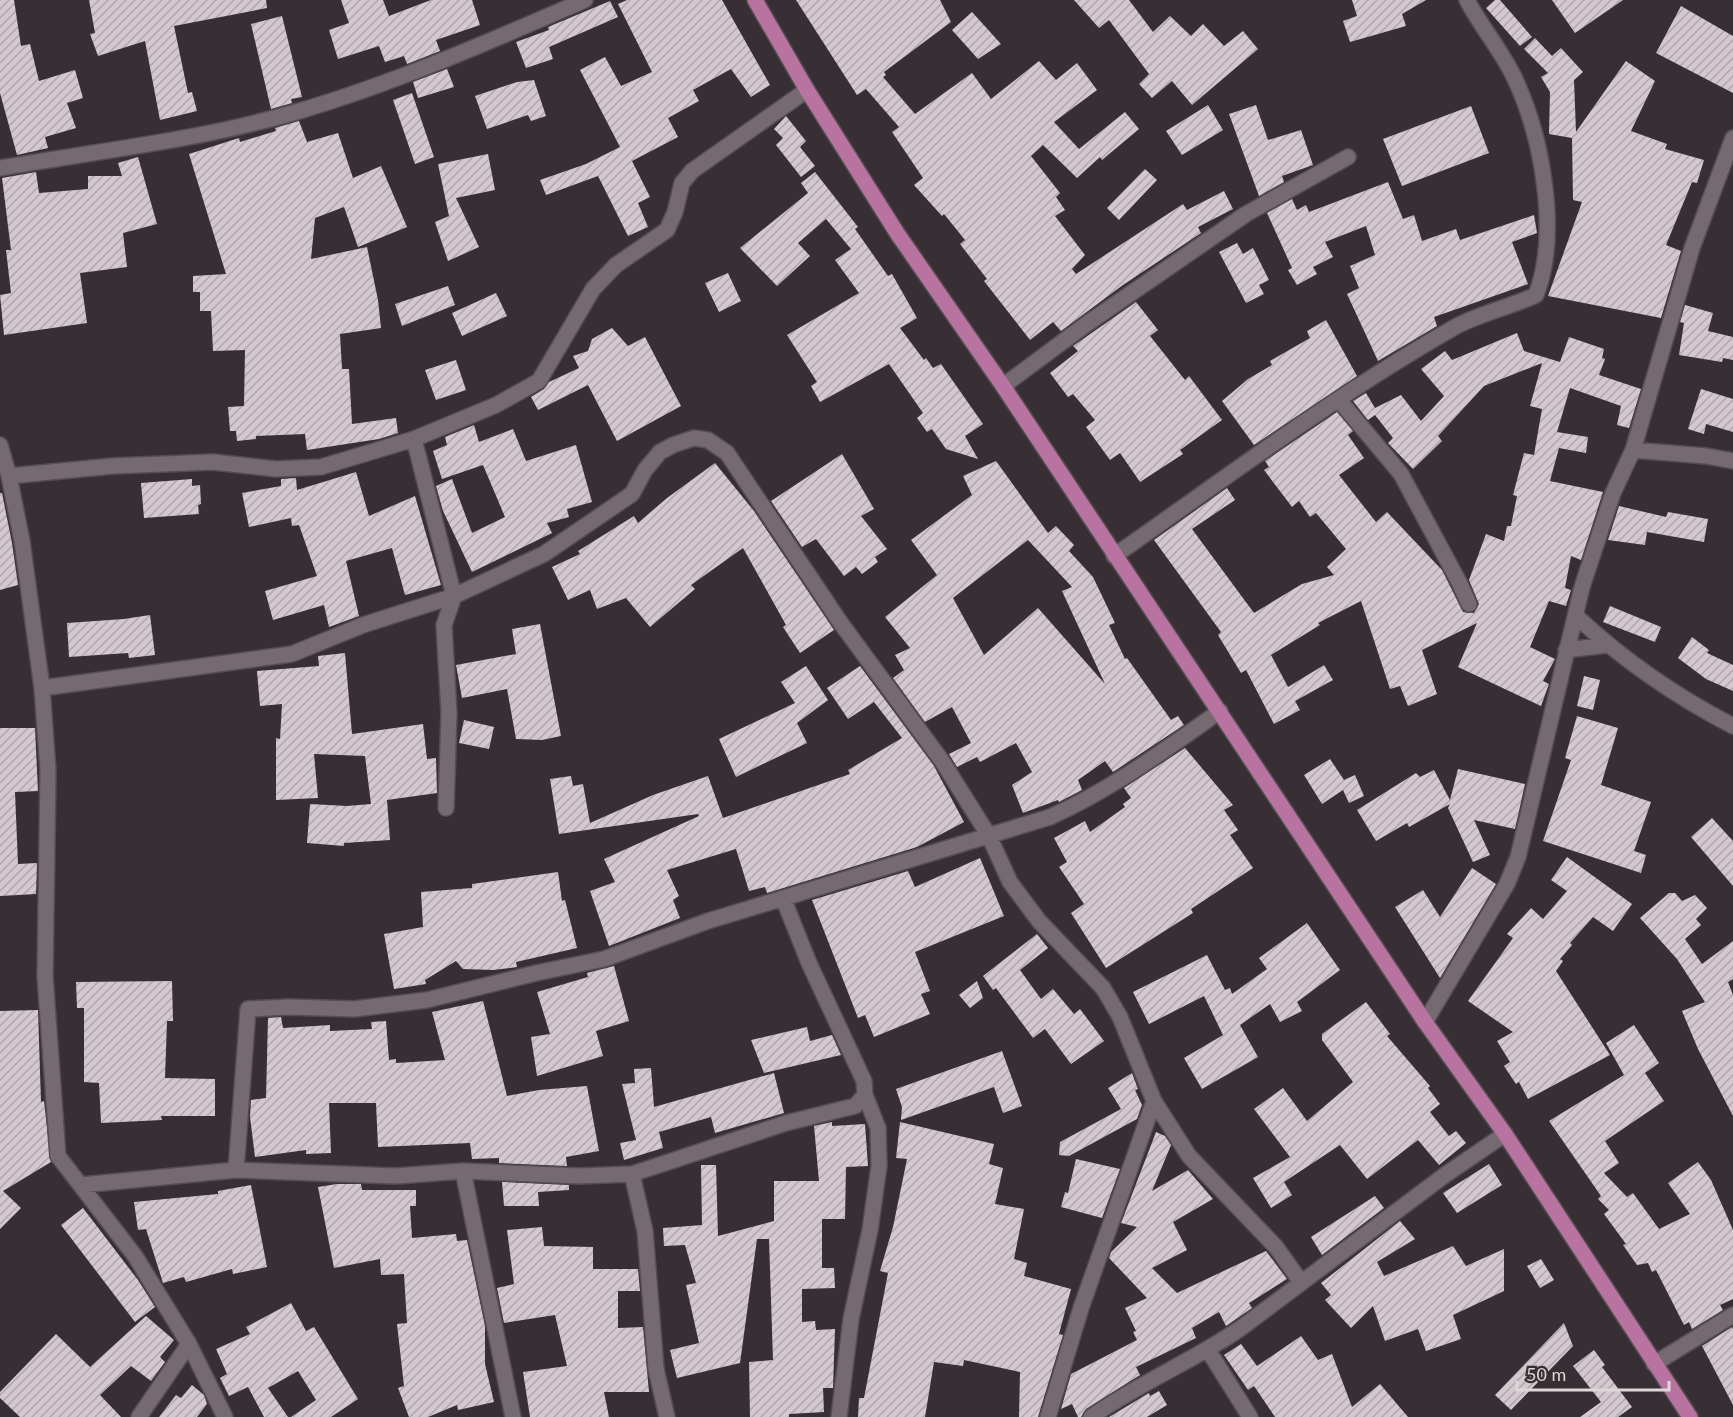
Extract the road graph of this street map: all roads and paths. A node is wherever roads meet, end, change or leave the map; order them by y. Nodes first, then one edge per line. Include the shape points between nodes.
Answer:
1 (585, 0) edge
2 (755, 0) edge
3 (1467, 0) edge
4 (807, 90) junction
5 (1733, 138) edge
6 (1348, 157) dead end
7 (0, 168) edge
8 (1003, 386) junction
9 (1339, 400) junction
10 (414, 439) junction
11 (0, 445) edge
12 (1633, 450) junction
13 (1733, 461) edge
14 (9, 476) junction
15 (1114, 556) junction
16 (454, 596) junction
17 (1469, 604) dead end
18 (1576, 616) junction
19 (1607, 645) junction
20 (1566, 650) junction
21 (42, 688) junction
22 (1220, 711) junction
23 (1733, 726) edge
24 (446, 808) dead end
25 (989, 836) junction
26 (783, 898) junction
27 (1425, 1022) junction
28 (865, 1095) junction
29 (1154, 1101) junction
30 (1505, 1134) junction
31 (236, 1170) junction
32 (463, 1171) junction
33 (632, 1174) junction
34 (81, 1185) junction
35 (1301, 1282) junction
36 (1733, 1315) edge
37 (189, 1344) junction
38 (1208, 1350) junction
39 (1654, 1364) junction
40 (139, 1417) edge
41 (225, 1417) edge
42 (513, 1417) edge
43 (667, 1417) edge
44 (838, 1417) edge
45 (1048, 1417) edge
46 (1091, 1417) edge
47 (1250, 1417) edge
48 (1690, 1417) edge

1 - 7 street via 463,53 296,112 229,128
2 - 4 main road
3 - 9 street via 1514,78 1536,134 1545,202 1542,278 1536,294 1458,326
4 - 8 main road via 897,233
4 - 10 street via 692,171 682,183 667,230 616,265 593,290 539,381 496,405
5 - 12 street via 1692,248
6 - 8 street via 1246,214
8 - 15 main road
9 - 15 street
9 - 17 street via 1401,474
10 - 14 street via 321,467 276,469 213,462
10 - 16 street
11 - 14 street
12 - 13 street
12 - 18 street via 1613,493
14 - 21 street
15 - 22 main road
16 - 21 street via 363,625 292,654
16 - 24 street via 444,625 449,713
16 - 25 street via 544,554 599,518 632,494 660,452 694,438 708,440 727,453 746,477 840,622 942,760
18 - 19 street
18 - 20 street
19 - 20 street
19 - 23 street
20 - 27 street via 1518,857 1507,884
21 - 34 street via 48,770 45,976 58,1156
22 - 25 street via 1089,800
22 - 27 main road
25 - 26 street
25 - 29 street via 1010,882 1039,921 1103,988 1120,1017
26 - 28 street via 864,1081
26 - 31 street via 604,959 427,1000 354,1009 248,1009
27 - 30 main road
28 - 33 street via 855,1106 770,1128
28 - 44 street via 878,1128 879,1166
29 - 35 street via 1189,1156 1276,1247
29 - 45 street via 1057,1379
30 - 35 street
30 - 39 main road
31 - 32 street via 396,1176
31 - 34 street
32 - 33 street
32 - 42 street
33 - 43 street via 645,1231 656,1369
34 - 37 street via 135,1256
35 - 38 street
36 - 39 street
37 - 40 street
37 - 41 street
38 - 46 street via 1122,1395
38 - 47 street
39 - 48 main road

